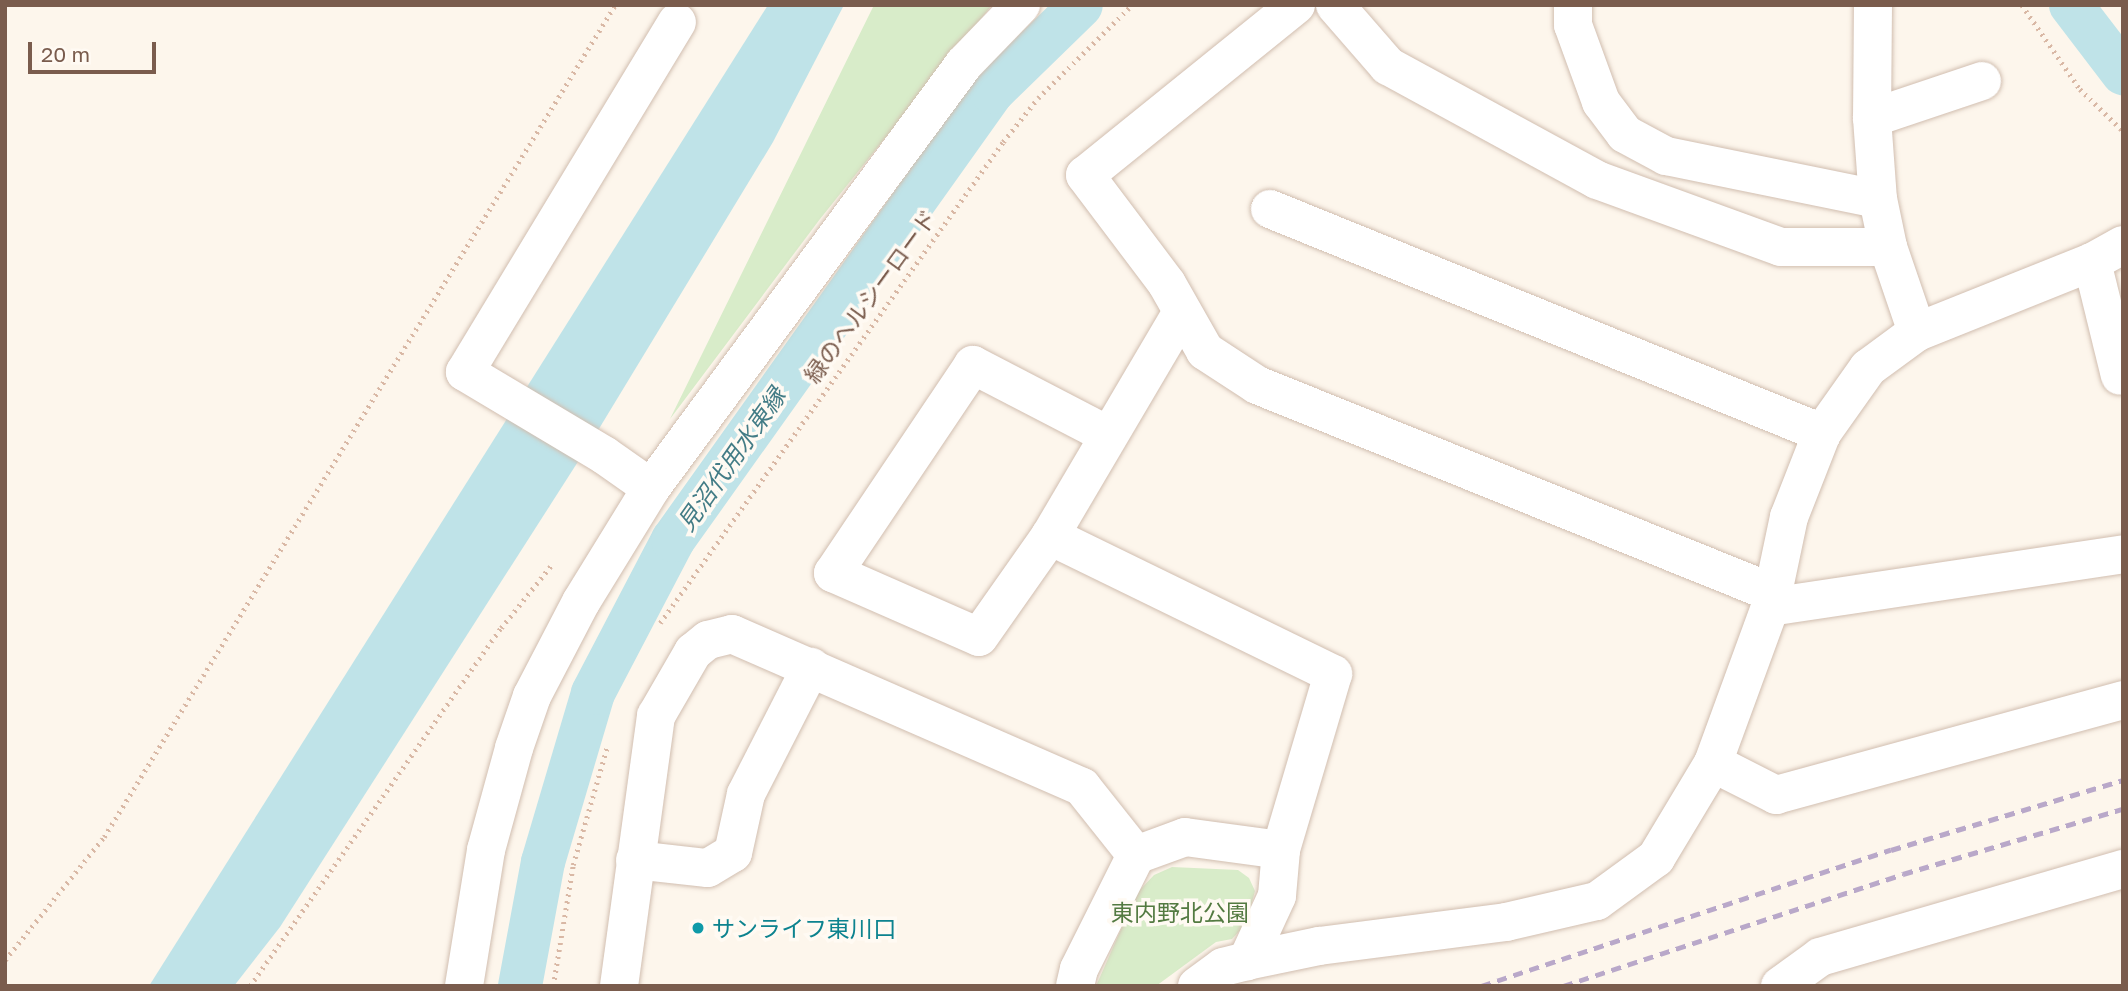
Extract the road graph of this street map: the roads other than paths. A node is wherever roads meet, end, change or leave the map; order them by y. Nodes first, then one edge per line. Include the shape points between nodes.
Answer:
1 (1021, 5) edge
2 (1296, 5) edge
3 (1335, 5) edge
4 (1573, 5) edge
5 (1873, 5) edge
6 (677, 22) dead end
7 (1982, 81) dead end
8 (1872, 118) junction
9 (1878, 199) junction
10 (1270, 209) dead end
11 (1888, 247) junction
12 (2107, 254) edge
13 (1182, 312) junction
14 (1917, 332) junction
15 (2120, 376) dead end
16 (1822, 433) junction
17 (1106, 434) junction
18 (651, 488) junction
19 (1050, 536) junction
20 (2123, 554) edge
21 (1772, 600) junction
22 (811, 667) junction
23 (2123, 700) edge
24 (1713, 764) junction
25 (1281, 850) junction
26 (1136, 855) junction
27 (635, 860) junction
28 (2123, 869) edge
29 (1247, 961) junction
30 (1829, 971) edge
31 (1202, 984) edge
32 (464, 986) edge
33 (619, 986) edge
34 (1075, 986) edge
35 (1780, 986) edge

1 - 18 street via 964,64
2 - 13 street via 1085,175 1167,284
3 - 11 street via 1388,66 1597,180 1781,247
4 - 9 street via 1573,25 1601,102 1625,134 1666,156
5 - 8 street
6 - 18 street via 466,372 604,454
7 - 8 street
8 - 9 street
9 - 11 street
10 - 16 street
11 - 14 street
12 - 14 street
12 - 15 street
13 - 17 street
13 - 21 street via 1205,351 1256,385
14 - 16 street via 1868,368
16 - 21 street via 1789,517
17 - 19 street
17 - 19 street via 973,365 833,573 979,637
18 - 32 street via 580,602 532,696 486,850
19 - 25 street via 1332,674
20 - 21 street
21 - 24 street
22 - 26 street via 1082,787
22 - 27 street via 746,794 733,853 708,868
22 - 27 street via 732,634 708,640 693,652 656,716
23 - 24 street via 1776,794
24 - 29 street via 1656,858 1597,901 1506,922 1319,946
25 - 26 street via 1185,837
25 - 29 street via 1277,896
26 - 34 street via 1079,969
27 - 33 street
28 - 30 street
29 - 31 street via 1223,967
30 - 35 street

